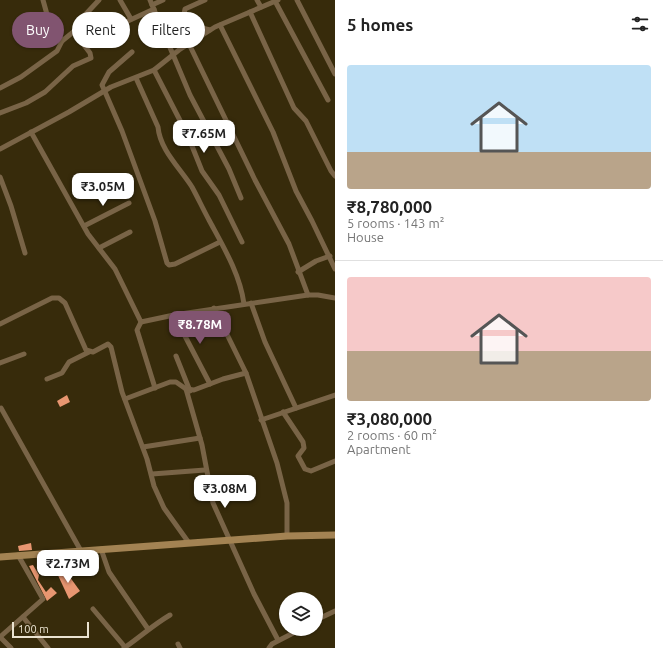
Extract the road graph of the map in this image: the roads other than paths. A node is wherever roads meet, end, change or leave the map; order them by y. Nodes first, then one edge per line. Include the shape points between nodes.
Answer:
1 (43, 0) edge
2 (99, 0) edge
3 (120, 0) edge
4 (163, 0) edge
5 (205, 0) edge
6 (257, 0) edge
7 (297, 0) edge
8 (276, 1) edge
9 (152, 5) edge
10 (261, 7) junction
11 (46, 12) edge
12 (88, 12) edge
13 (184, 12) edge
14 (250, 12) junction
15 (131, 19) joint
16 (220, 26) junction
17 (205, 29) edge
18 (210, 30) junction
19 (205, 33) edge
20 (58, 48) edge
21 (86, 48) edge
22 (169, 48) edge
23 (183, 48) edge
24 (191, 48) edge
25 (132, 52) dead end
26 (172, 55) junction
27 (154, 70) junction
28 (335, 74) edge
29 (136, 78) junction
30 (0, 88) edge
31 (104, 91) junction
32 (328, 100) dead end
33 (0, 113) edge
34 (31, 132) junction
35 (0, 149) edge
36 (335, 176) edge
37 (0, 177) edge
38 (241, 198) dead end
39 (129, 203) dead end
40 (84, 226) junction
41 (130, 232) dead end
42 (220, 242) junction
43 (242, 242) dead end
44 (99, 248) junction
45 (25, 253) dead end
46 (330, 256) junction
47 (335, 269) edge
48 (298, 272) junction
49 (308, 295) junction
50 (335, 298) edge
51 (251, 303) junction
52 (244, 304) junction
53 (214, 308) junction
54 (174, 314) junction
55 (141, 322) junction
56 (0, 324) edge
57 (89, 352) junction
58 (24, 354) dead end
59 (176, 356) dead end
60 (0, 363) edge
61 (246, 373) junction
62 (47, 379) dead end
63 (210, 384) junction
64 (155, 388) junction
65 (188, 390) junction
66 (335, 395) edge
67 (125, 400) junction
68 (1, 408) dead end
69 (296, 408) junction
70 (283, 412) junction
71 (261, 420) junction
72 (200, 438) junction
73 (143, 448) junction
74 (335, 461) edge
75 (205, 470) junction
76 (152, 474) junction
77 (335, 535) edge
78 (287, 536) junction
79 (229, 540) junction
80 (189, 543) junction
81 (101, 549) junction
82 (81, 550) junction
83 (18, 555) junction
84 (0, 557) edge
85 (93, 609) dead end
86 (335, 611) edge
87 (170, 615) dead end
88 (23, 617) junction
89 (323, 617) edge
90 (148, 629) junction
91 (286, 636) edge
92 (0, 637) edge
93 (278, 640) junction
94 (11, 648) edge
95 (48, 648) edge
96 (124, 648) edge
97 (269, 648) edge

1 - 11 street
2 - 12 street
3 - 15 street
4 - 9 street
5 - 13 street via 185,9
6 - 10 street
7 - 28 street
8 - 10 street
8 - 32 street
9 - 15 street
10 - 14 street
14 - 16 street
14 - 36 street via 294,108 306,121
16 - 18 street
16 - 46 street via 273,132 296,191
17 - 18 street
18 - 19 street
20 - 30 street via 21,78
21 - 33 street via 91,58 73,66 44,92 26,103
22 - 26 street
23 - 26 street
24 - 48 street via 289,244
25 - 31 street via 104,78
26 - 27 street
26 - 38 street
27 - 29 street
27 - 43 street via 188,136 202,171 220,195
29 - 31 street
29 - 42 street via 158,126 158,134 164,146 192,187
31 - 34 street
31 - 42 street via 124,136 155,221 167,263 175,264
34 - 35 street
34 - 40 street
37 - 45 street
39 - 40 street
40 - 44 street
41 - 44 street
42 - 52 street via 239,283
44 - 55 street via 115,269
46 - 47 street
46 - 48 street
48 - 49 street
49 - 50 street
49 - 51 street
51 - 52 street
51 - 69 street via 265,342
52 - 53 street
53 - 54 street
53 - 61 street
54 - 55 street
54 - 63 street
55 - 64 street via 137,330
56 - 57 street via 52,298 60,298
57 - 62 street via 69,362 62,373
57 - 67 street via 106,344 111,348
58 - 60 street
59 - 65 street
61 - 63 street
61 - 71 street
63 - 65 street
64 - 65 street via 176,382
64 - 67 street
65 - 72 street
66 - 69 street
67 - 73 street
68 - 82 street
69 - 70 street
70 - 71 street
70 - 74 street via 303,442 304,448 298,456 305,469 311,470
71 - 78 street via 284,486
72 - 73 street
72 - 75 street
73 - 76 street
75 - 76 street
75 - 79 street via 211,497
76 - 80 street via 154,486 164,508
77 - 78 main road
78 - 79 main road
79 - 80 main road
79 - 93 street
80 - 81 main road
81 - 82 main road
81 - 90 street via 109,572
82 - 83 main road
83 - 84 main road
83 - 88 street via 43,599
85 - 96 street
86 - 89 street
87 - 90 street
88 - 92 street
88 - 95 street
90 - 96 street
91 - 93 street
92 - 94 street
93 - 97 street

